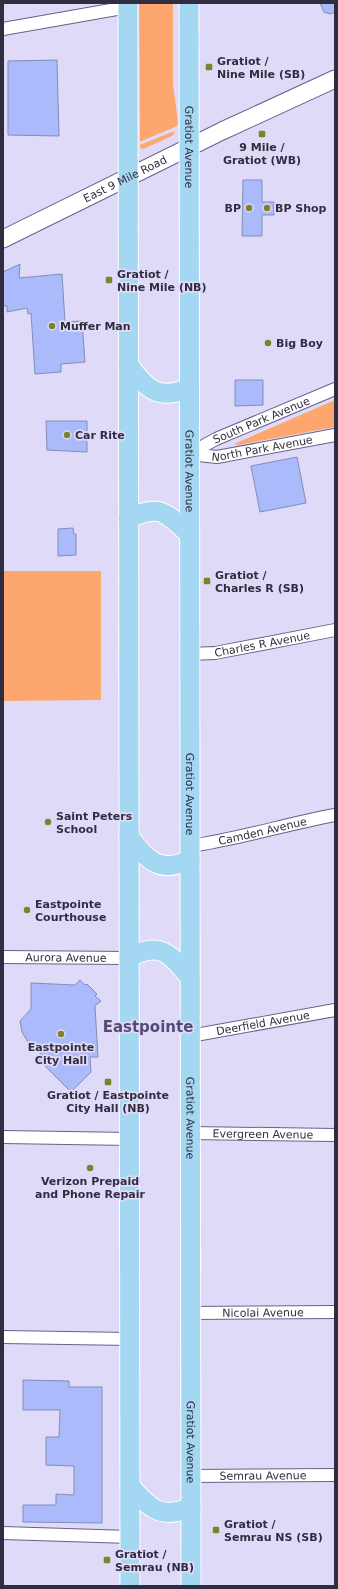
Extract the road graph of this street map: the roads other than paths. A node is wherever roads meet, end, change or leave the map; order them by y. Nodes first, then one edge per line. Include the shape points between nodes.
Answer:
1 (189, 3) edge
2 (128, 5) edge
3 (3, 29) edge
4 (335, 79) edge
5 (188, 148) junction
6 (128, 177) junction
7 (3, 239) edge
8 (128, 364) junction
9 (189, 388) junction
10 (335, 389) edge
11 (335, 435) edge
12 (189, 454) junction
13 (128, 518) junction
14 (189, 534) junction
15 (335, 630) edge
16 (189, 654) junction
17 (335, 815) edge
18 (129, 836) junction
19 (190, 853) junction
20 (3, 957) edge
21 (129, 958) junction
22 (190, 978) junction
23 (335, 1010) edge
24 (190, 1036) junction
25 (191, 1134) junction
26 (335, 1136) edge
27 (3, 1137) edge
28 (130, 1139) junction
29 (335, 1312) edge
30 (191, 1313) junction
31 (3, 1337) edge
32 (130, 1339) junction
33 (335, 1475) edge
34 (191, 1476) junction
35 (130, 1486) junction
36 (191, 1507) junction
37 (3, 1533) edge
38 (130, 1537) junction
39 (130, 1586) edge
40 (191, 1586) edge

1 - 5 main road, Gratiot Avenue
2 - 3 street
2 - 6 main road
4 - 5 main road, East 9 Mile Road
5 - 6 main road, East 9 Mile Road
5 - 9 main road, Gratiot Avenue
6 - 7 main road, East 9 Mile Road
6 - 8 main road
8 - 9 main road via 140,380 156,392 173,394
8 - 13 main road
9 - 12 main road, Gratiot Avenue
10 - 12 street, South Park Avenue via 216,439
11 - 12 street, North Park Avenue via 217,457
12 - 14 main road, Gratiot Avenue
13 - 14 main road via 155,510 168,516
13 - 18 main road
14 - 16 main road, Gratiot Avenue
15 - 16 street, Charles R Avenue via 215,653
16 - 19 main road, Gratiot Avenue
17 - 19 street, Camden Avenue via 294,822 216,842
18 - 19 main road via 146,857 166,867 174,866
18 - 21 main road
19 - 22 main road, Gratiot Avenue
20 - 21 street, Aurora Avenue
21 - 22 main road via 143,950 158,950 175,960
21 - 28 main road
22 - 24 main road, Gratiot Avenue
23 - 24 street, Deerfield Avenue
24 - 25 main road, Gratiot Avenue
25 - 26 street, Evergreen Avenue
25 - 30 main road, Gratiot Avenue
27 - 28 street
28 - 32 main road
29 - 30 street, Nicolai Avenue
30 - 34 main road, Gratiot Avenue
31 - 32 street
32 - 35 main road
33 - 34 street, Semrau Avenue
34 - 36 main road, Gratiot Avenue
35 - 36 main road via 146,1504 161,1513 176,1513
35 - 38 main road
36 - 40 main road, Gratiot Avenue
37 - 38 street
38 - 39 main road

